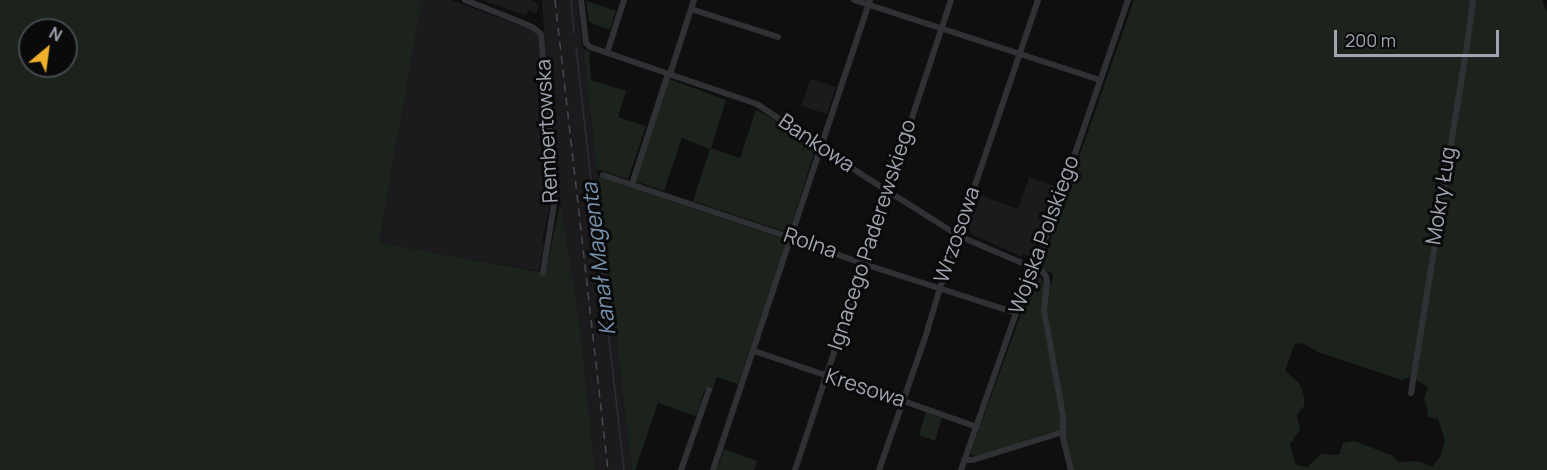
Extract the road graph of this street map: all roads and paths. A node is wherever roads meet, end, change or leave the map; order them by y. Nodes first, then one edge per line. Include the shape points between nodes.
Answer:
1 (465, 0) edge
2 (581, 0) edge
3 (624, 0) edge
4 (694, 0) edge
5 (854, 0) edge
6 (951, 0) edge
7 (1038, 0) edge
8 (1128, 0) edge
9 (1473, 0) edge
10 (870, 2) edge
11 (692, 9) junction
12 (941, 29) junction
13 (778, 37) dead end
14 (607, 53) junction
15 (1020, 54) junction
16 (670, 74) junction
17 (1100, 80) junction
18 (821, 147) junction
19 (603, 175) dead end
20 (632, 184) junction
21 (887, 191) junction
22 (958, 236) junction
23 (792, 238) junction
24 (864, 264) junction
25 (1034, 268) junction
26 (543, 273) dead end
27 (940, 288) junction
28 (1016, 313) junction
29 (754, 351) junction
30 (827, 375) junction
31 (709, 390) dead end
32 (1411, 393) dead end
33 (902, 401) junction
34 (977, 427) junction
35 (1063, 432) junction
36 (965, 460) junction
37 (681, 470) edge
38 (713, 470) edge
39 (795, 470) edge
40 (879, 470) edge
41 (961, 470) edge
42 (1071, 470) edge

1 - 26 street, Rembertowska via 534,28 542,38 555,198
2 - 14 street, Bankowa via 586,43
3 - 14 street
4 - 11 street
5 - 10 street
6 - 12 street, Ignacego Paderewskiego
7 - 15 street, Wrzosowa
8 - 17 street, Wojska Polskiego
9 - 32 street, Mokry Ług
10 - 12 street
10 - 18 street
11 - 13 street
11 - 16 street
12 - 15 street
12 - 21 street, Ignacego Paderewskiego
14 - 16 street, Bankowa
15 - 17 street
15 - 22 street, Wrzosowa
16 - 18 street, Bankowa via 757,104
16 - 20 street
17 - 25 street, Wojska Polskiego
18 - 21 street, Bankowa
18 - 23 street
19 - 20 street, Rolna
20 - 23 street, Rolna
21 - 22 street, Bankowa
21 - 24 street, Ignacego Paderewskiego
22 - 25 street, Bankowa
22 - 27 street, Wrzosowa
23 - 24 street, Rolna
23 - 29 street
24 - 27 street, Rolna
24 - 30 street, Ignacego Paderewskiego
25 - 28 street, Wojska Polskiego
25 - 35 street via 1047,279 1044,310
27 - 28 street, Rolna
27 - 33 street, Wrzosowa
28 - 34 street, Wojska Polskiego
29 - 30 street, Kresowa
29 - 38 street
30 - 33 street, Kresowa
30 - 39 street, Ignacego Paderewskiego
31 - 37 street
33 - 34 street, Kresowa
33 - 40 street, Wrzosowa
34 - 36 street, Wojska Polskiego
35 - 36 street
35 - 42 street
36 - 41 street, Wojska Polskiego

